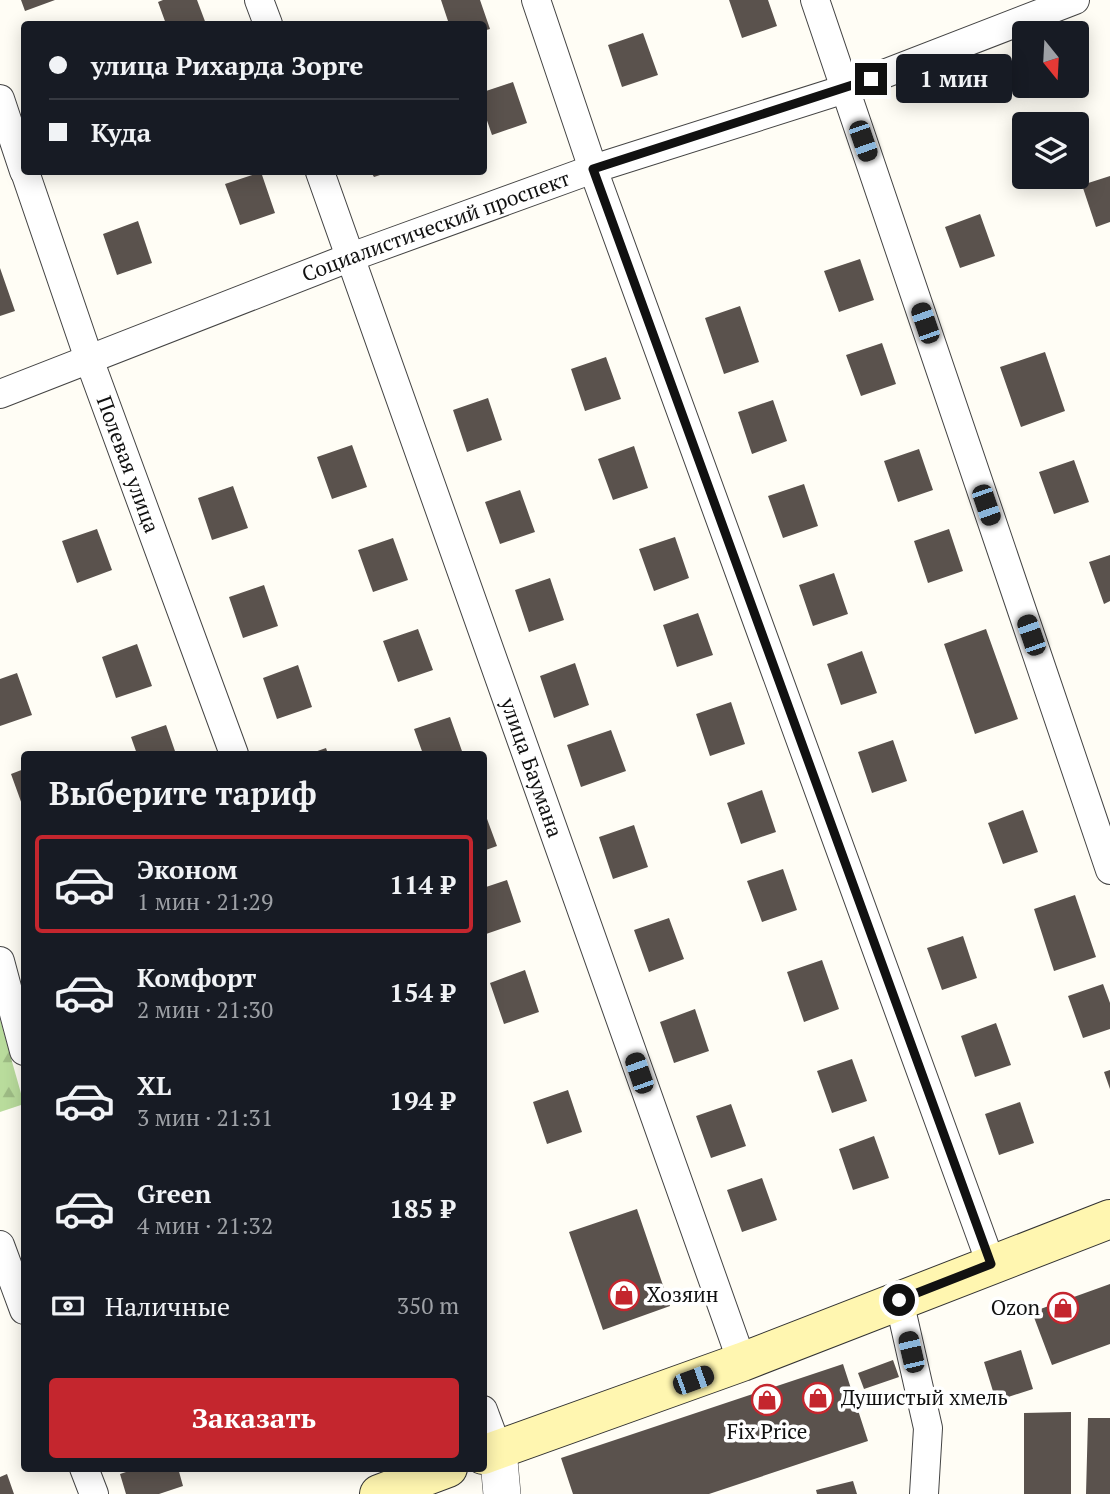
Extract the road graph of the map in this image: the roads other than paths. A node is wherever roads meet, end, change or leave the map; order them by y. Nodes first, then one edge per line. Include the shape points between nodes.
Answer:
1 (259, 0) edge
2 (536, 0) edge
3 (815, 0) edge
4 (1074, 0) edge
5 (267, 21) edge
6 (845, 89) junction
7 (0, 99) edge
8 (21, 159) edge
9 (593, 169) junction
10 (26, 175) edge
11 (321, 175) edge
12 (351, 257) junction
13 (89, 359) junction
14 (0, 394) edge
15 (233, 751) edge
16 (1110, 870) edge
17 (0, 961) edge
18 (21, 1040) edge
19 (1110, 1219) edge
20 (0, 1245) edge
21 (991, 1264) junction
22 (899, 1300) junction
23 (21, 1302) edge
24 (742, 1362) junction
25 (487, 1431) edge
26 (491, 1452) edge
27 (85, 1472) edge
28 (437, 1472) edge
29 (93, 1494) edge
30 (379, 1494) edge
31 (502, 1494) edge
32 (924, 1494) edge

1 - 5 street
2 - 9 street
3 - 6 street
4 - 6 street, Социалистический проспект
6 - 9 street, Социалистический проспект
6 - 16 street
7 - 8 street, Полевая улица
9 - 12 street, Социалистический проспект
9 - 21 street
10 - 13 street, Полевая улица
11 - 12 street, улица Баумана
12 - 13 street, Социалистический проспект
12 - 24 street, улица Баумана
13 - 14 street, Социалистический проспект
13 - 15 street, Полевая улица
17 - 18 street
19 - 21 main road
20 - 23 street
21 - 22 main road
22 - 24 main road
22 - 32 street via 928,1428
24 - 26 main road
25 - 26 street
26 - 31 street
27 - 29 street
28 - 30 main road

